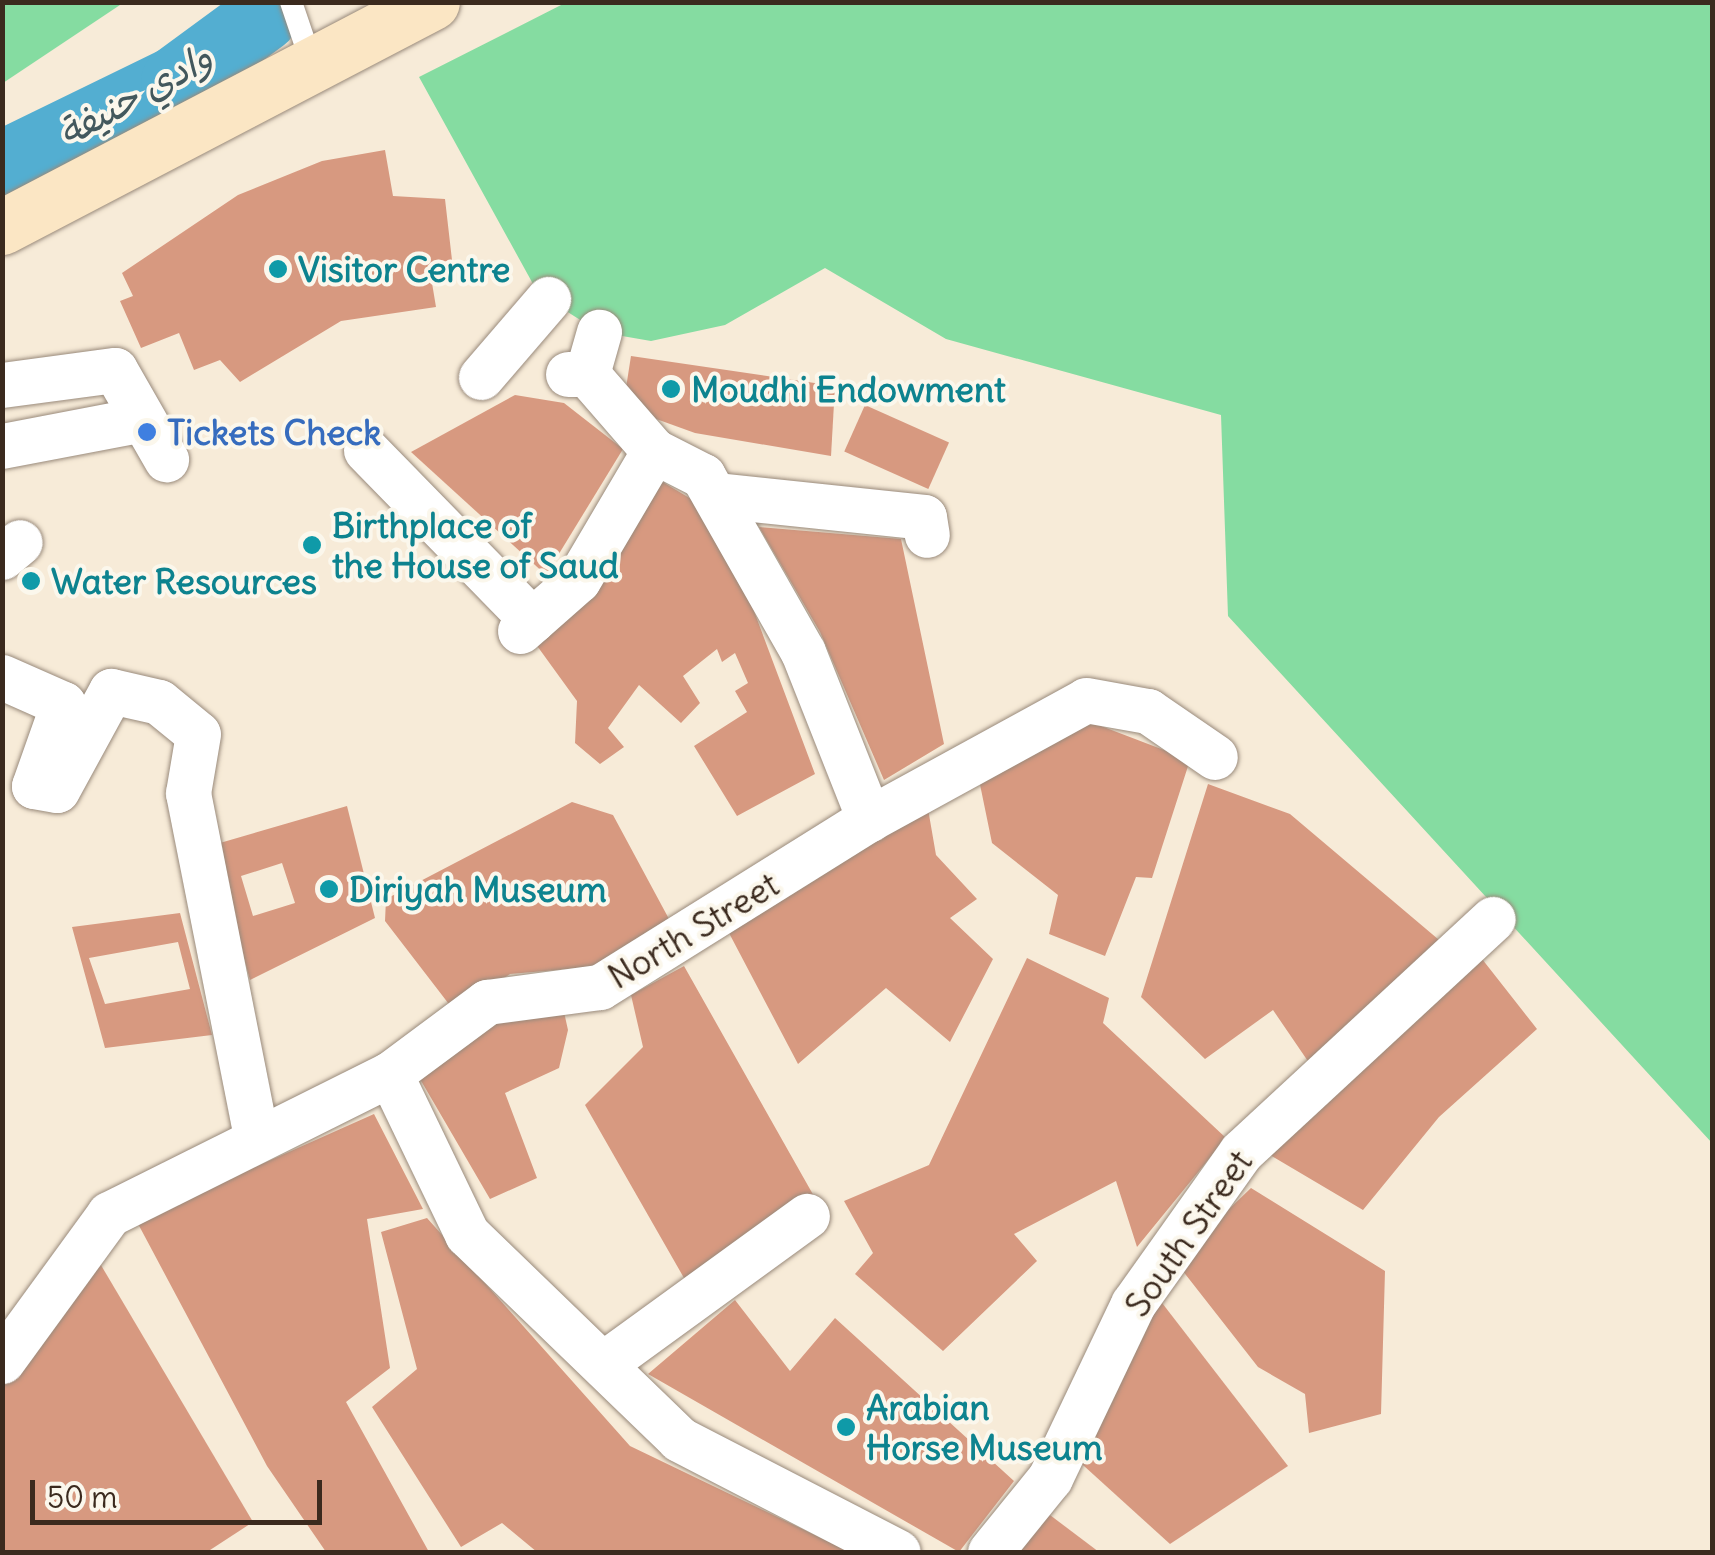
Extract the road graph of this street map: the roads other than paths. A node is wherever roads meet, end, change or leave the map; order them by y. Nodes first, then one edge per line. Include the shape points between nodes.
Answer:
1 (291, 2) edge
2 (432, 2) edge
3 (312, 64) junction
4 (2, 226) edge
5 (548, 300) dead end
6 (585, 360) dead end
7 (480, 376) dead end
8 (2, 384) edge
9 (138, 420) junction
10 (2, 446) edge
11 (366, 450) dead end
12 (654, 451) junction
13 (166, 460) dead end
14 (715, 495) junction
15 (926, 534) dead end
16 (2, 677) edge
17 (1215, 757) dead end
18 (869, 819) junction
19 (1493, 919) dead end
20 (390, 1074) junction
21 (256, 1136) junction
22 (807, 1216) dead end
23 (2, 1361) edge
24 (603, 1364) junction
25 (898, 1552) edge
26 (990, 1552) edge

1 - 3 lane
2 - 3 main road
3 - 4 main road
5 - 7 street
6 - 12 street
8 - 9 street via 115,370
9 - 10 street
9 - 13 street
11 - 12 street via 526,626 578,580
12 - 14 street via 703,476
14 - 15 street via 924,517
14 - 18 street via 803,652
16 - 21 street via 63,704 34,786 57,790 111,691 159,702 198,734 188,793
17 - 18 street, North Street via 1148,711 1086,700
18 - 20 street, North Street via 600,987 487,1002
19 - 26 street, South Street via 1241,1152 1133,1304 1050,1478
20 - 21 street, North Street
20 - 24 street via 467,1234
21 - 23 street, North Street via 109,1214
22 - 24 street
24 - 25 street via 679,1439

